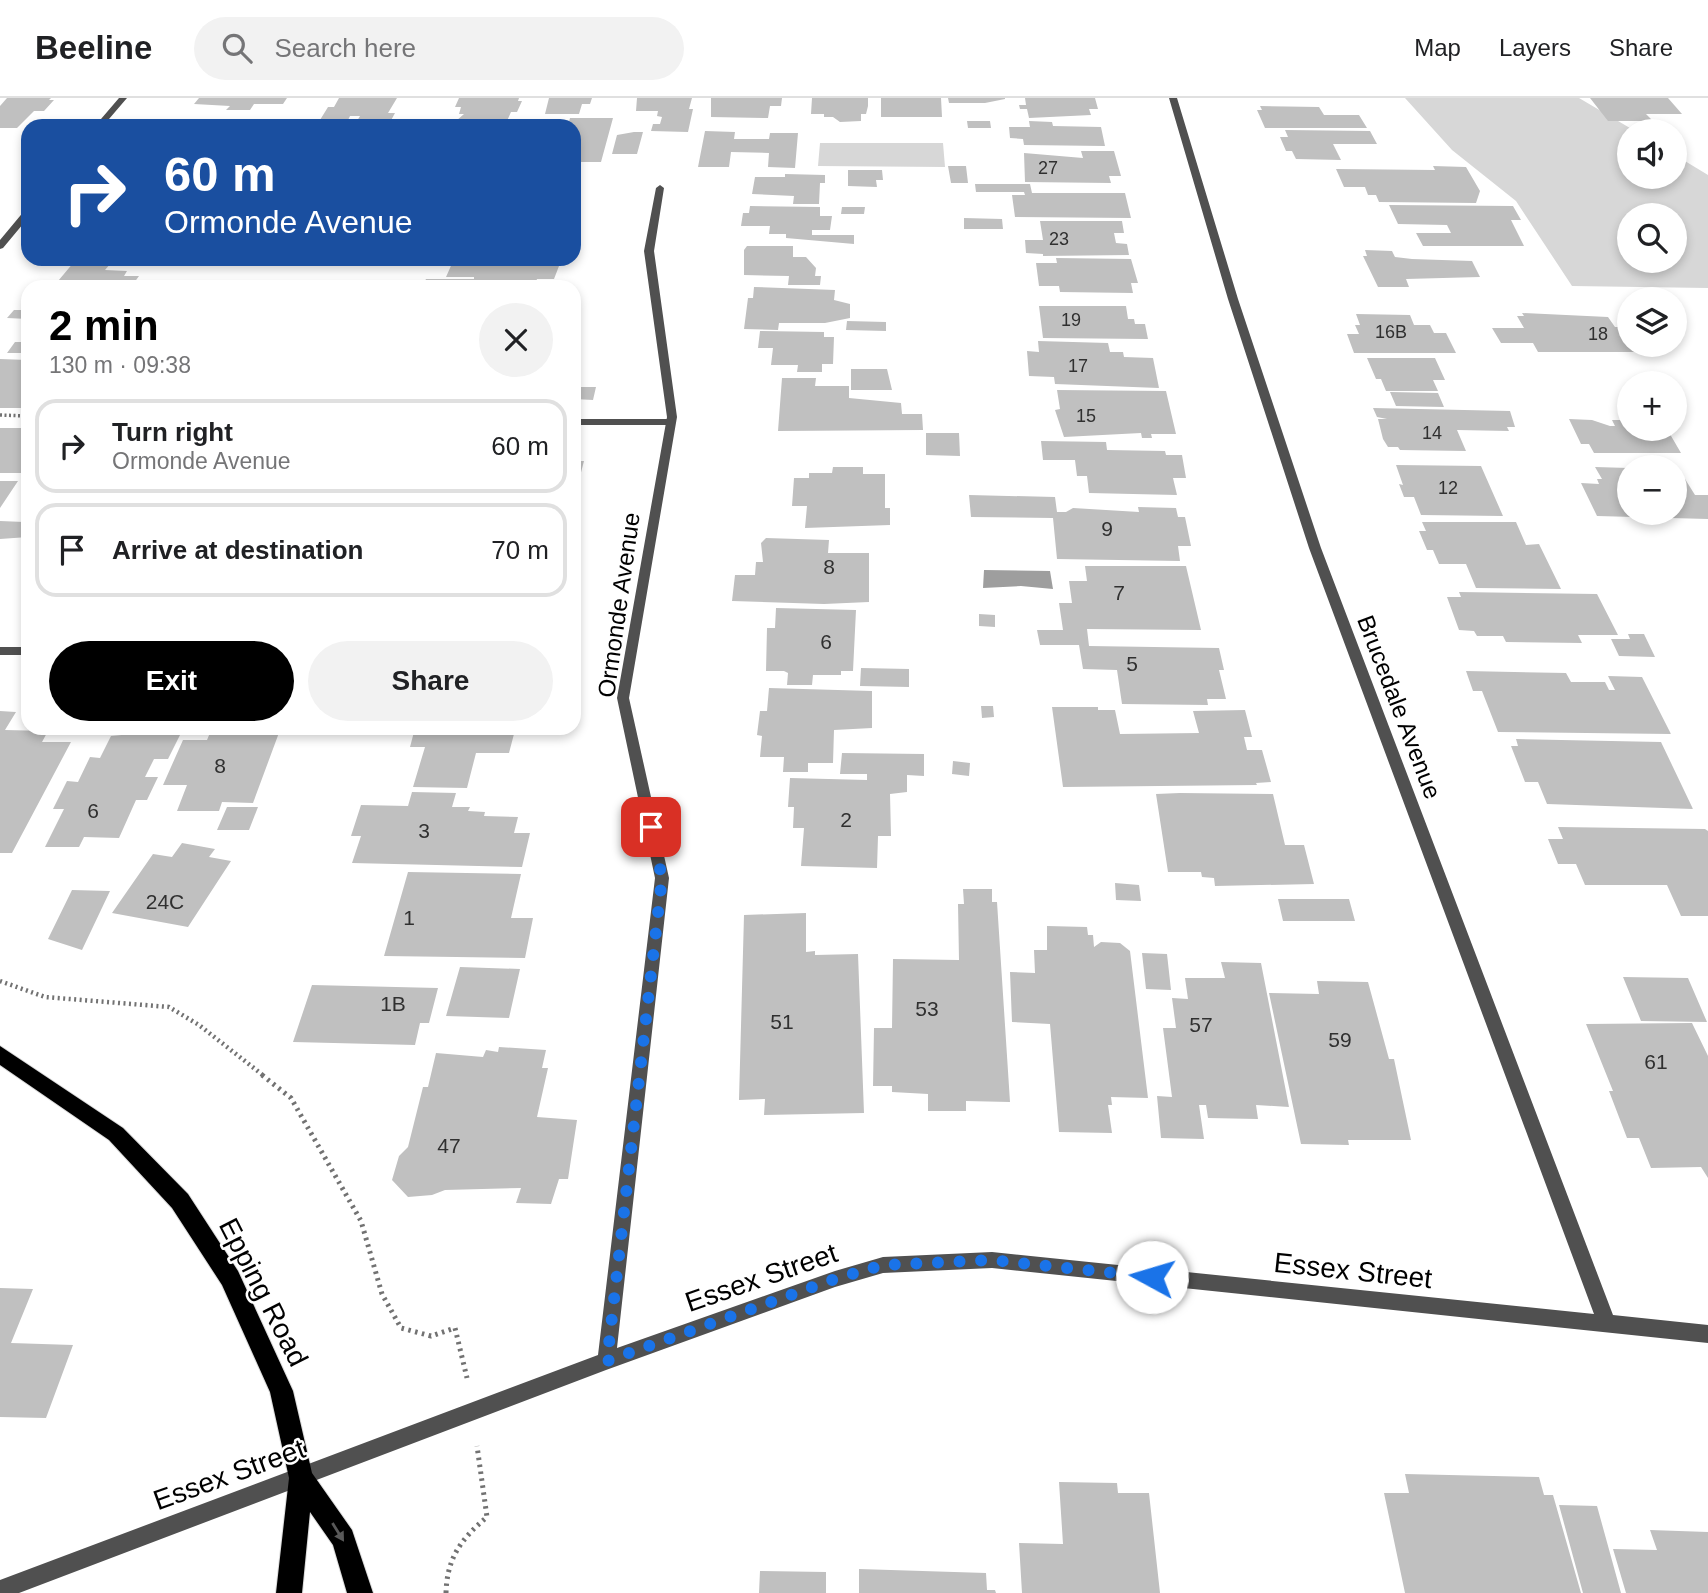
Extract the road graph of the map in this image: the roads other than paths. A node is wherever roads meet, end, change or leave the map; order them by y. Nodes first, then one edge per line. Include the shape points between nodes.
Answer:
1 (123, 98) edge
2 (1173, 98) edge
3 (105, 119) edge
4 (660, 188) dead end
5 (21, 220) edge
6 (0, 246) edge
7 (581, 422) edge
8 (671, 422) junction
9 (0, 651) edge
10 (21, 651) edge
11 (0, 1054) edge
12 (1607, 1323) junction
13 (1708, 1334) edge
14 (607, 1361) junction
15 (301, 1478) junction
16 (0, 1590) edge
17 (289, 1593) edge
18 (360, 1593) edge

1 - 3 street
2 - 12 street, Brucedale Avenue via 1315,548
4 - 8 street, Ormonde Avenue via 649,251
5 - 6 street
7 - 8 street
8 - 14 street, Ormonde Avenue via 623,698 662,878
9 - 10 street
11 - 15 main road, Epping Road via 116,1134 180,1201 230,1278 281,1391
12 - 13 street, Essex Street
12 - 14 street, Essex Street via 992,1260 933,1261 883,1265 835,1279
14 - 15 street, Essex Street
15 - 16 street, Essex Street
15 - 17 main road, Epping Road
15 -> 18 main road, Epping Road via 343,1539

